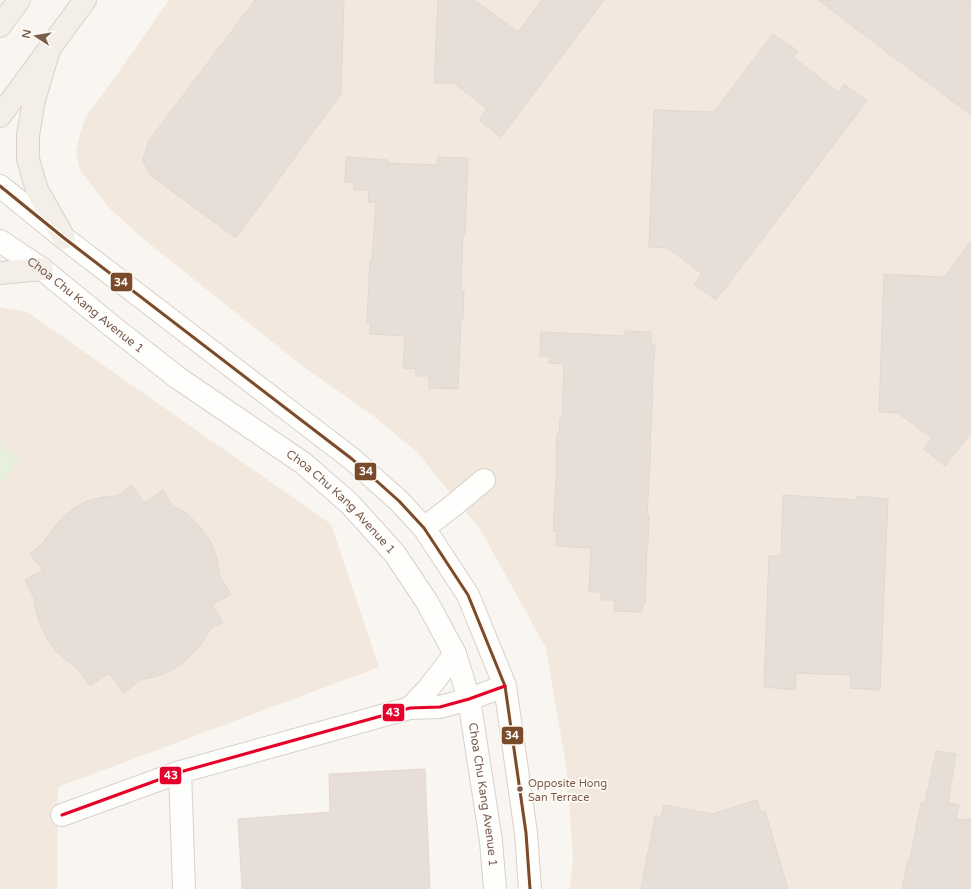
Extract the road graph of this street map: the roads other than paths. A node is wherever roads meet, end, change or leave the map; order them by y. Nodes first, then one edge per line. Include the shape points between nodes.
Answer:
1 (19, 0) edge
2 (85, 0) edge
3 (0, 26) edge
4 (50, 46) junction
5 (0, 116) edge
6 (0, 186) edge
7 (64, 238) junction
8 (0, 241) edge
9 (42, 269) junction
10 (0, 273) edge
11 (484, 480) dead end
12 (424, 528) junction
13 (455, 654) junction
14 (504, 686) junction
15 (468, 699) junction
16 (410, 708) junction
17 (180, 772) junction
18 (62, 815) dead end
19 (184, 889) edge
20 (495, 889) edge
21 (530, 889) edge

1 - 3 main road
2 - 4 main road
4 - 5 main road
4 - 7 main road via 34,100 28,135 28,158 37,190
6 - 7 street
7 - 12 street via 352,459 399,501
8 - 9 street, Choa Chu Kang Avenue 1
9 - 10 main road
9 - 13 street, Choa Chu Kang Avenue 1 via 178,378 303,462 349,503 395,554 427,602
11 - 12 street
12 - 14 street via 468,596
13 - 15 street, Choa Chu Kang Avenue 1
13 - 16 street
14 - 15 street
14 - 21 street via 526,833
15 - 16 street via 440,707
15 - 20 street, Choa Chu Kang Avenue 1 via 491,841
16 - 17 street
17 - 18 street
17 - 19 street

